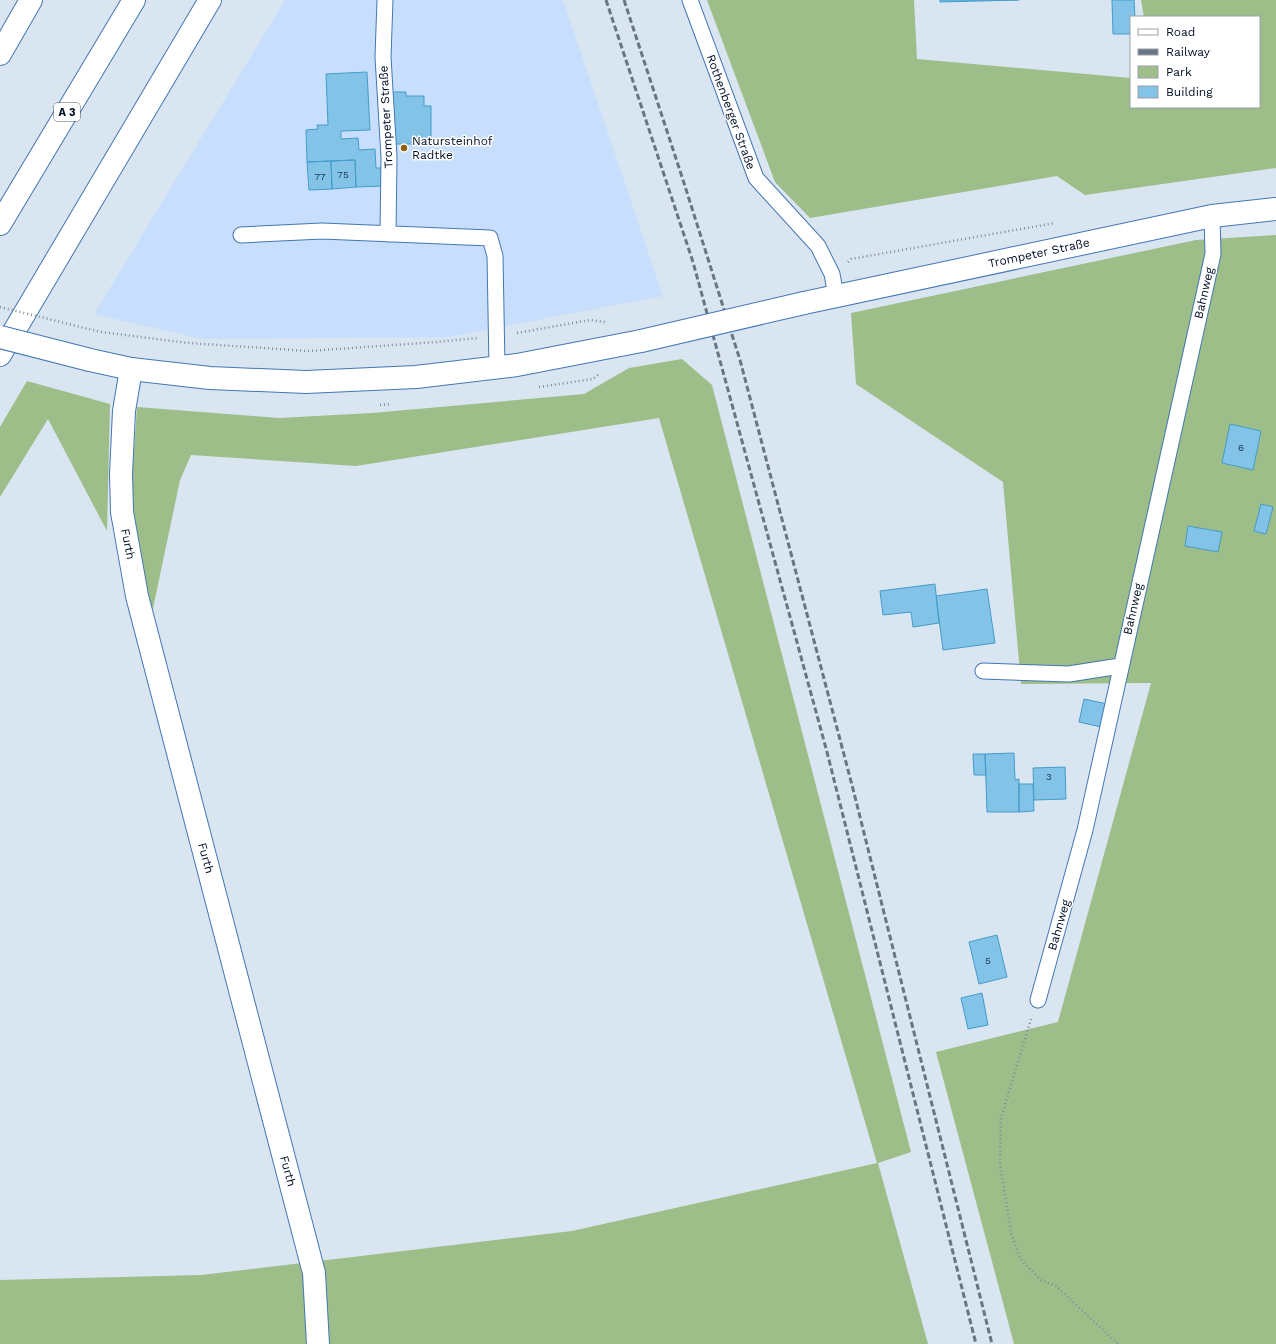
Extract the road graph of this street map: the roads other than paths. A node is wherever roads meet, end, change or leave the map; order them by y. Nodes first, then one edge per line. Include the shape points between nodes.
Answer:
1 (31, 0) edge
2 (134, 0) edge
3 (210, 0) edge
4 (385, 0) edge
5 (690, 0) edge
6 (0, 54) edge
7 (1276, 208) edge
8 (1212, 216) junction
9 (0, 224) edge
10 (388, 234) junction
11 (241, 235) dead end
12 (836, 296) junction
13 (0, 337) edge
14 (0, 355) edge
15 (497, 367) junction
16 (131, 369) junction
17 (1120, 666) junction
18 (983, 671) dead end
19 (1038, 1000) road end
20 (318, 1344) edge

1 - 6 main road
2 - 9 main road, A 3
3 - 14 main road
4 - 10 lane, Trompeter Straße via 383,57 389,157
5 - 12 lane, Rothenberger Straße via 756,178 818,246 832,274
7 - 8 main road, Trompeter Straße
8 - 12 main road, Trompeter Straße
8 - 17 lane, Bahnweg via 1213,254
10 - 11 lane via 322,231
10 - 15 lane via 490,238 495,256
12 - 15 main road, Trompeter Straße, bridge via 641,341
13 - 16 main road, Trompeter Straße, bridge
15 - 16 main road, Trompeter Straße via 416,377 306,382 210,378
16 - 20 main road, Furth via 124,411 121,474 122,512 136,588 314,1273
17 - 18 lane via 1069,674
17 - 19 lane, Bahnweg via 1085,830

